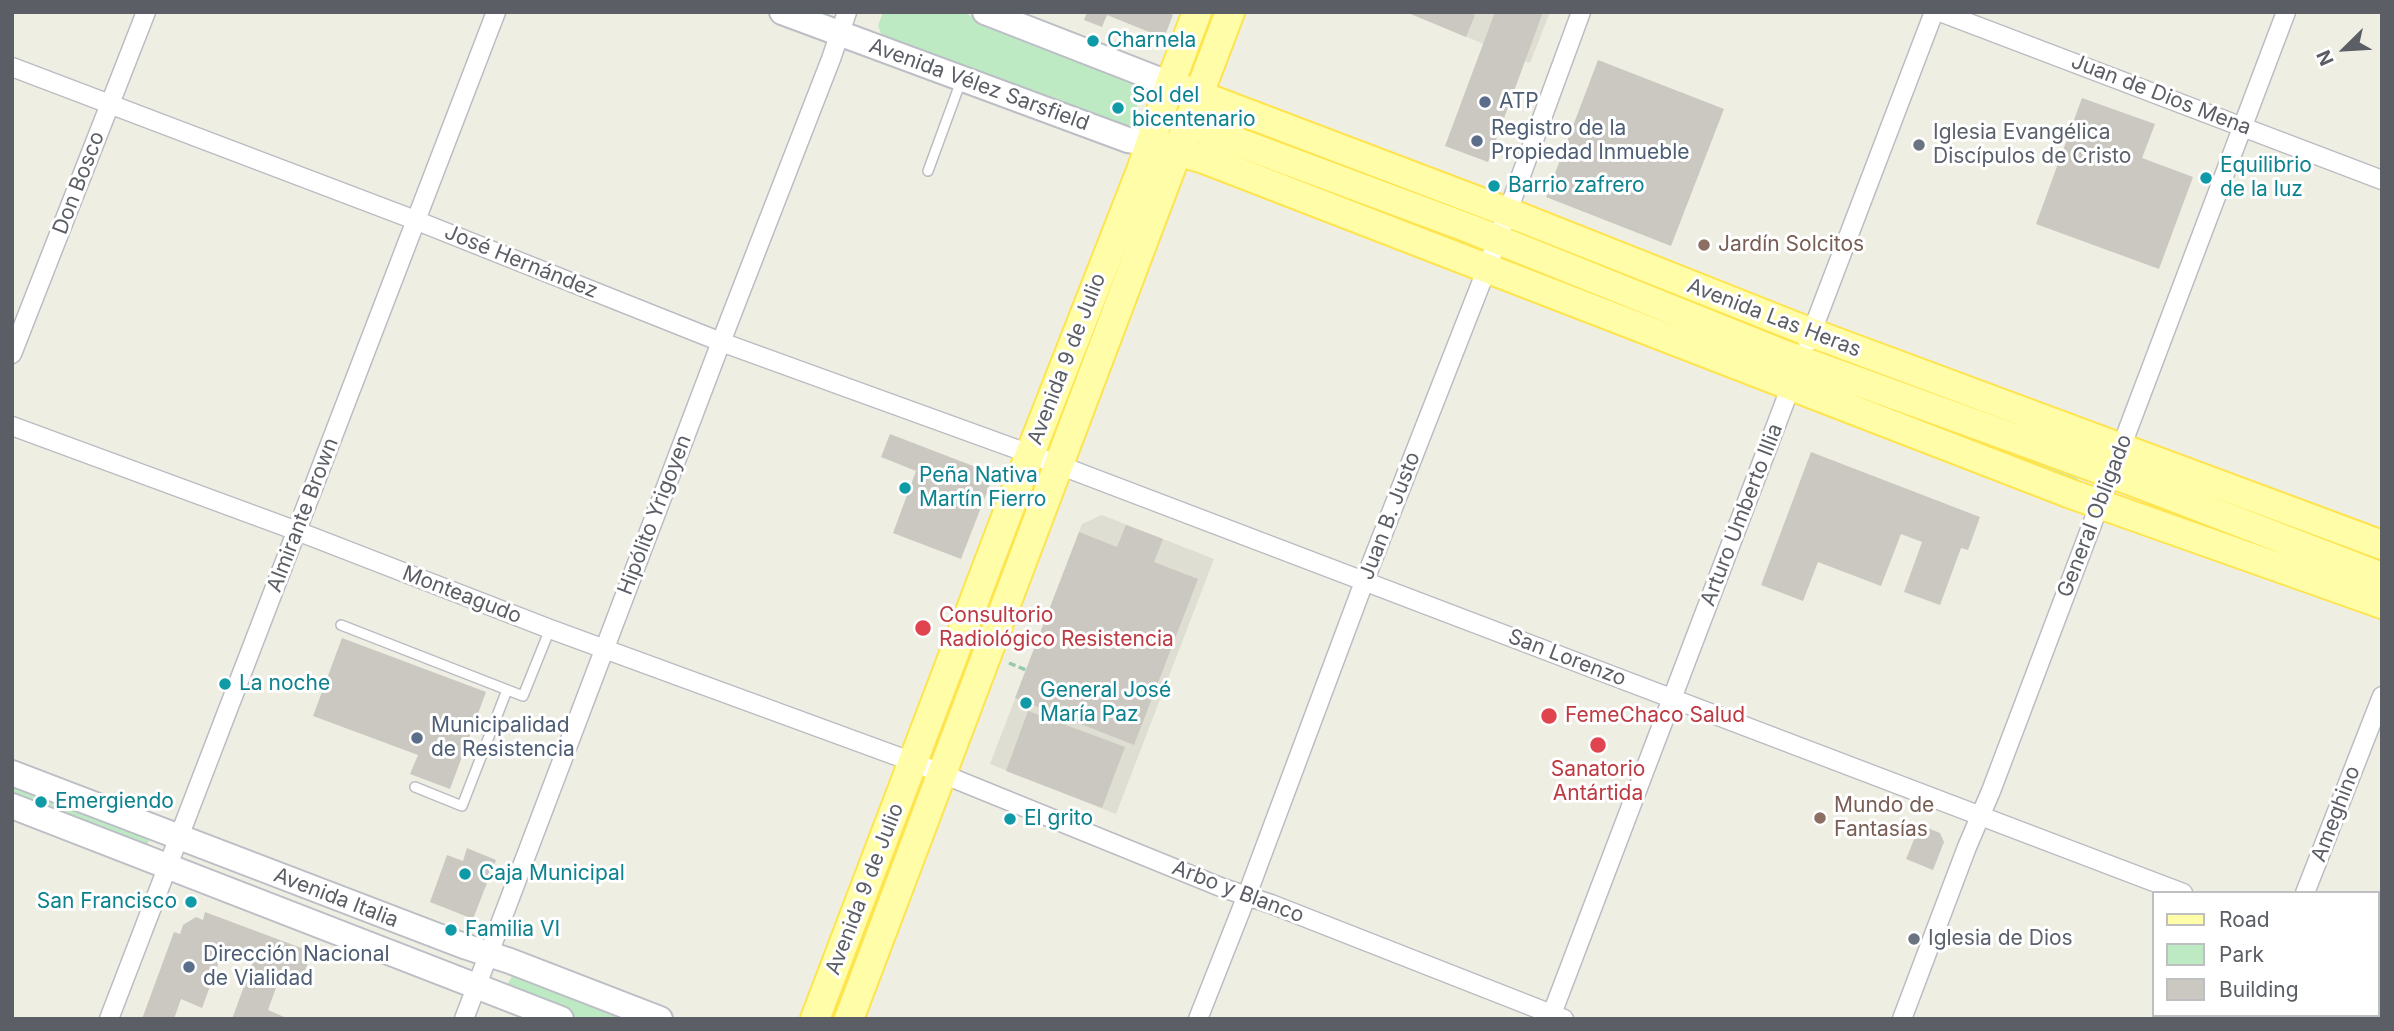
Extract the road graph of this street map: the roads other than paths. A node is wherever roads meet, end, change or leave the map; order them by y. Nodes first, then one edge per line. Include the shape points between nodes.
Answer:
1 (146, 12) edge
2 (496, 12) edge
3 (782, 12) edge
4 (985, 12) edge
5 (1197, 12) edge
6 (1230, 12) edge
7 (1581, 12) edge
8 (1937, 12) edge
9 (2286, 12) edge
10 (843, 23) edge
11 (12, 67) edge
12 (961, 79) junction
13 (1170, 84) junction
14 (1198, 95) junction
15 (110, 104) junction
16 (1189, 124) junction
17 (2243, 125) junction
18 (1151, 143) junction
19 (1178, 150) junction
20 (928, 171) dead end
21 (2382, 180) edge
22 (1507, 212) junction
23 (415, 220) junction
24 (1496, 239) junction
25 (1487, 268) junction
26 (1812, 333) junction
27 (721, 342) junction
28 (12, 354) edge
29 (1796, 373) junction
30 (12, 426) edge
31 (2121, 448) junction
32 (1030, 454) junction
33 (1057, 465) junction
34 (2110, 474) junction
35 (2100, 504) junction
36 (297, 531) junction
37 (2382, 545) edge
38 (2382, 578) edge
39 (1364, 582) junction
40 (2382, 604) edge
41 (341, 625) dead end
42 (550, 629) junction
43 (604, 649) junction
44 (507, 690) junction
45 (2382, 696) edge
46 (1673, 698) junction
47 (913, 762) junction
48 (12, 773) edge
49 (943, 774) junction
50 (415, 787) dead end
51 (12, 806) edge
52 (1981, 817) junction
53 (178, 837) junction
54 (166, 866) junction
55 (2178, 891) edge
56 (2306, 891) edge
57 (1247, 895) junction
58 (488, 955) junction
59 (477, 985) junction
60 (1555, 1017) edge
61 (109, 1019) edge
62 (464, 1019) edge
63 (561, 1019) edge
64 (660, 1019) edge
65 (815, 1019) edge
66 (849, 1019) edge
67 (1198, 1019) edge
68 (1902, 1019) edge

1 - 15 street, Don Bosco
2 - 23 street, Almirante Brown
3 - 10 main road, Avenida Vélez Sarsfield
4 - 13 main road
5 - 13 main road, Avenida 9 de Julio
6 - 14 main road, Avenida 9 de Julio
7 - 22 street, Juan B. Justo
8 - 17 street, Juan de Dios Mena
8 - 26 street, Arturo Umberto Illia
9 - 17 street, General Obligado
10 - 12 main road, Avenida Vélez Sarsfield
10 - 27 street, Hipólito Yrigoyen
11 - 15 street, José Hernández
12 - 18 main road, Avenida Vélez Sarsfield via 1128,140
12 - 20 lane
13 - 14 main road, Avenida Las Heras
13 - 18 main road, Avenida 9 de Julio
14 - 16 main road, Avenida 9 de Julio
14 - 22 main road, Avenida Las Heras
15 - 23 street, José Hernández
15 - 28 street, Don Bosco
16 - 19 main road, Avenida 9 de Julio
16 - 24 main road, Avenida Las Heras
17 - 21 street, Juan de Dios Mena
17 - 31 street, General Obligado
18 - 19 main road, Avenida Vélez Sarsfield
18 - 32 main road, Avenida 9 de Julio
19 - 25 main road, Avenida Las Heras
19 - 33 main road, Avenida 9 de Julio
22 - 24 street, Juan B. Justo
22 - 26 main road, Avenida Las Heras
23 - 27 street, José Hernández
23 - 36 street, Almirante Brown
24 - 25 street, Juan B. Justo
24 - 29 main road, Avenida Las Heras
25 - 29 main road, Avenida Las Heras
25 - 39 street, Juan B. Justo
26 - 29 street, Arturo Umberto Illia
26 - 31 main road, Avenida Las Heras
27 - 32 street, José Hernández
27 - 43 street, Hipólito Yrigoyen
29 - 34 main road, Avenida Las Heras
29 - 35 main road, Avenida Las Heras
29 - 46 street, Arturo Umberto Illia
30 - 36 street, Monteagudo
31 - 34 street, General Obligado
31 - 37 main road, Avenida Las Heras
32 - 33 street, San Lorenzo
32 - 47 main road, Avenida 9 de Julio
33 - 39 street, San Lorenzo
33 - 49 main road, Avenida 9 de Julio
34 - 35 street, General Obligado
34 - 38 main road, Avenida Las Heras
35 - 40 main road, Avenida Las Heras
35 - 52 street, General Obligado
36 - 42 street, Monteagudo
36 - 53 street, Almirante Brown
39 - 46 street, San Lorenzo
39 - 57 street, Juan B. Justo
41 - 44 lane
42 - 43 street, Monteagudo
42 - 44 lane via 523,696
43 - 47 street, Monteagudo
43 - 58 street, Hipólito Yrigoyen
44 - 50 lane via 462,806
45 - 56 street, Ameghino
46 - 52 street, San Lorenzo
46 - 60 street, Arturo Umberto Illia
47 - 49 street, Arbo y Blanco
47 - 65 main road, Avenida 9 de Julio
48 - 53 main road, Avenida Italia
49 - 57 street, Arbo y Blanco
49 - 66 main road, Avenida 9 de Julio
51 - 54 main road, Avenida Italia
52 - 55 street, San Lorenzo
52 - 68 street, General Obligado
53 - 54 street, Almirante Brown
53 - 58 main road, Avenida Italia
54 - 59 main road, Avenida Italia
54 - 61 street, Almirante Brown
57 - 60 street, Arbo y Blanco
57 - 67 street, Juan B. Justo
58 - 59 street, Hipólito Yrigoyen
58 - 64 main road, Avenida Italia
59 - 62 street, Hipólito Yrigoyen
59 - 63 main road, Avenida Italia

